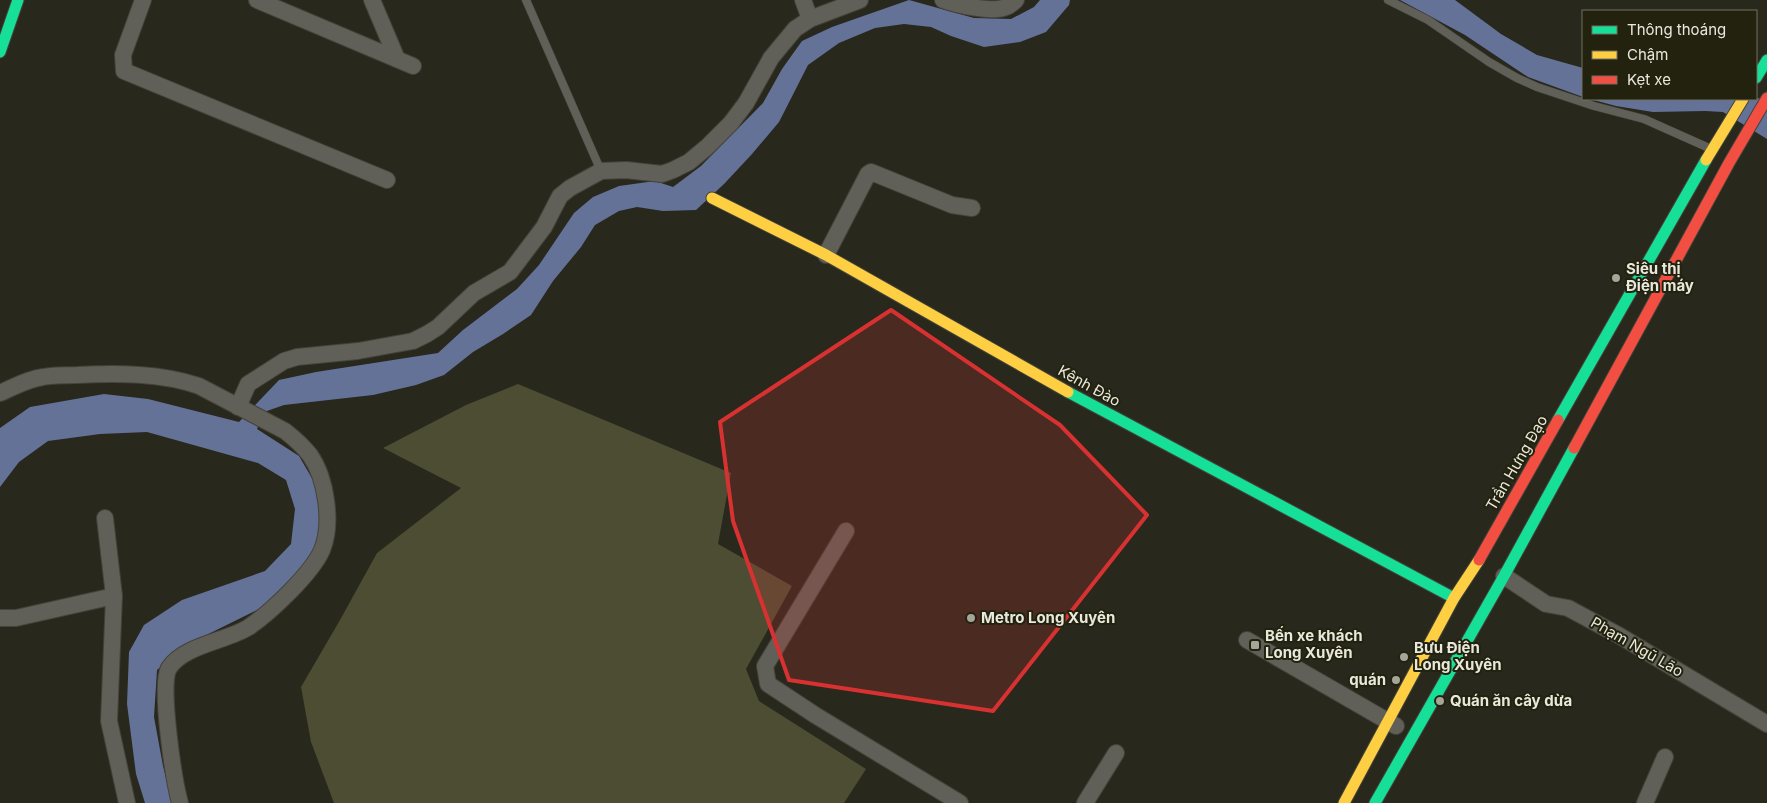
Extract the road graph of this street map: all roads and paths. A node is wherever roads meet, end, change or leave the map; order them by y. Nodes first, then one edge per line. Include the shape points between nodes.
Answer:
1 (18, 0) edge
2 (143, 0) edge
3 (256, 0) edge
4 (372, 0) edge
5 (526, 0) edge
6 (803, 0) edge
7 (860, 0) edge
8 (943, 0) edge
9 (1016, 0) edge
10 (1388, 0) edge
11 (810, 19) junction
12 (0, 52) edge
13 (396, 59) junction
14 (1767, 60) edge
15 (413, 66) dead end
16 (1757, 76) edge
17 (1767, 98) edge
18 (1742, 100) edge
19 (1713, 150) junction
20 (601, 171) junction
21 (386, 180) dead end
22 (712, 198) dead end
23 (972, 208) dead end
24 (826, 255) junction
25 (0, 393) edge
26 (240, 408) junction
27 (106, 518) dead end
28 (846, 531) dead end
29 (1492, 568) junction
30 (114, 596) junction
31 (1454, 598) junction
32 (0, 618) edge
33 (1247, 640) dead end
34 (1388, 722) junction
35 (1767, 724) edge
36 (1413, 735) junction
37 (1116, 753) dead end
38 (1665, 757) dead end
39 (127, 803) edge
40 (180, 803) edge
41 (960, 803) edge
42 (1085, 803) edge
43 (1344, 803) edge
44 (1375, 803) edge
45 (1645, 803) edge

1 - 12 main road
2 - 21 street via 123,55 124,71
3 - 13 street
4 - 13 street
5 - 20 lane
6 - 11 street
7 - 11 street
8 - 9 street via 995,9 1006,8
10 - 19 lane via 1428,20 1517,78 1650,122
11 - 20 street via 795,29 771,58 731,123 689,162 662,174
13 - 15 street
14 - 16 main road
17 - 29 main road, Trần Hưng Đạo
18 - 19 main road, Trần Hưng Đạo
19 - 29 main road, Trần Hưng Đạo
20 - 26 street via 560,196 544,227 510,272 474,293 438,327 413,341 284,361 248,384
22 - 24 main road, Kênh Đào
23 - 24 street via 952,205 871,172
24 - 31 main road, Kênh Đào via 1081,399
25 - 26 street via 44,376 111,374 186,381
26 - 40 street via 285,431 310,455 326,498 326,536 317,560 280,602 249,627 186,654 170,667 165,680 166,710
27 - 30 street
28 - 41 street via 765,666 768,684
29 - 31 main road, Trần Hưng Đạo
29 - 35 street, Phạm Ngũ Lão via 1546,604 1568,608 1620,636
29 - 36 main road, Trần Hưng Đạo
30 - 32 street via 16,618
30 - 39 street via 109,721
31 - 34 main road, Trần Hưng Đạo
33 - 34 street
34 - 36 street
34 - 43 main road, Trần Hưng Đạo
36 - 44 main road, Trần Hưng Đạo
37 - 42 street
38 - 45 street

